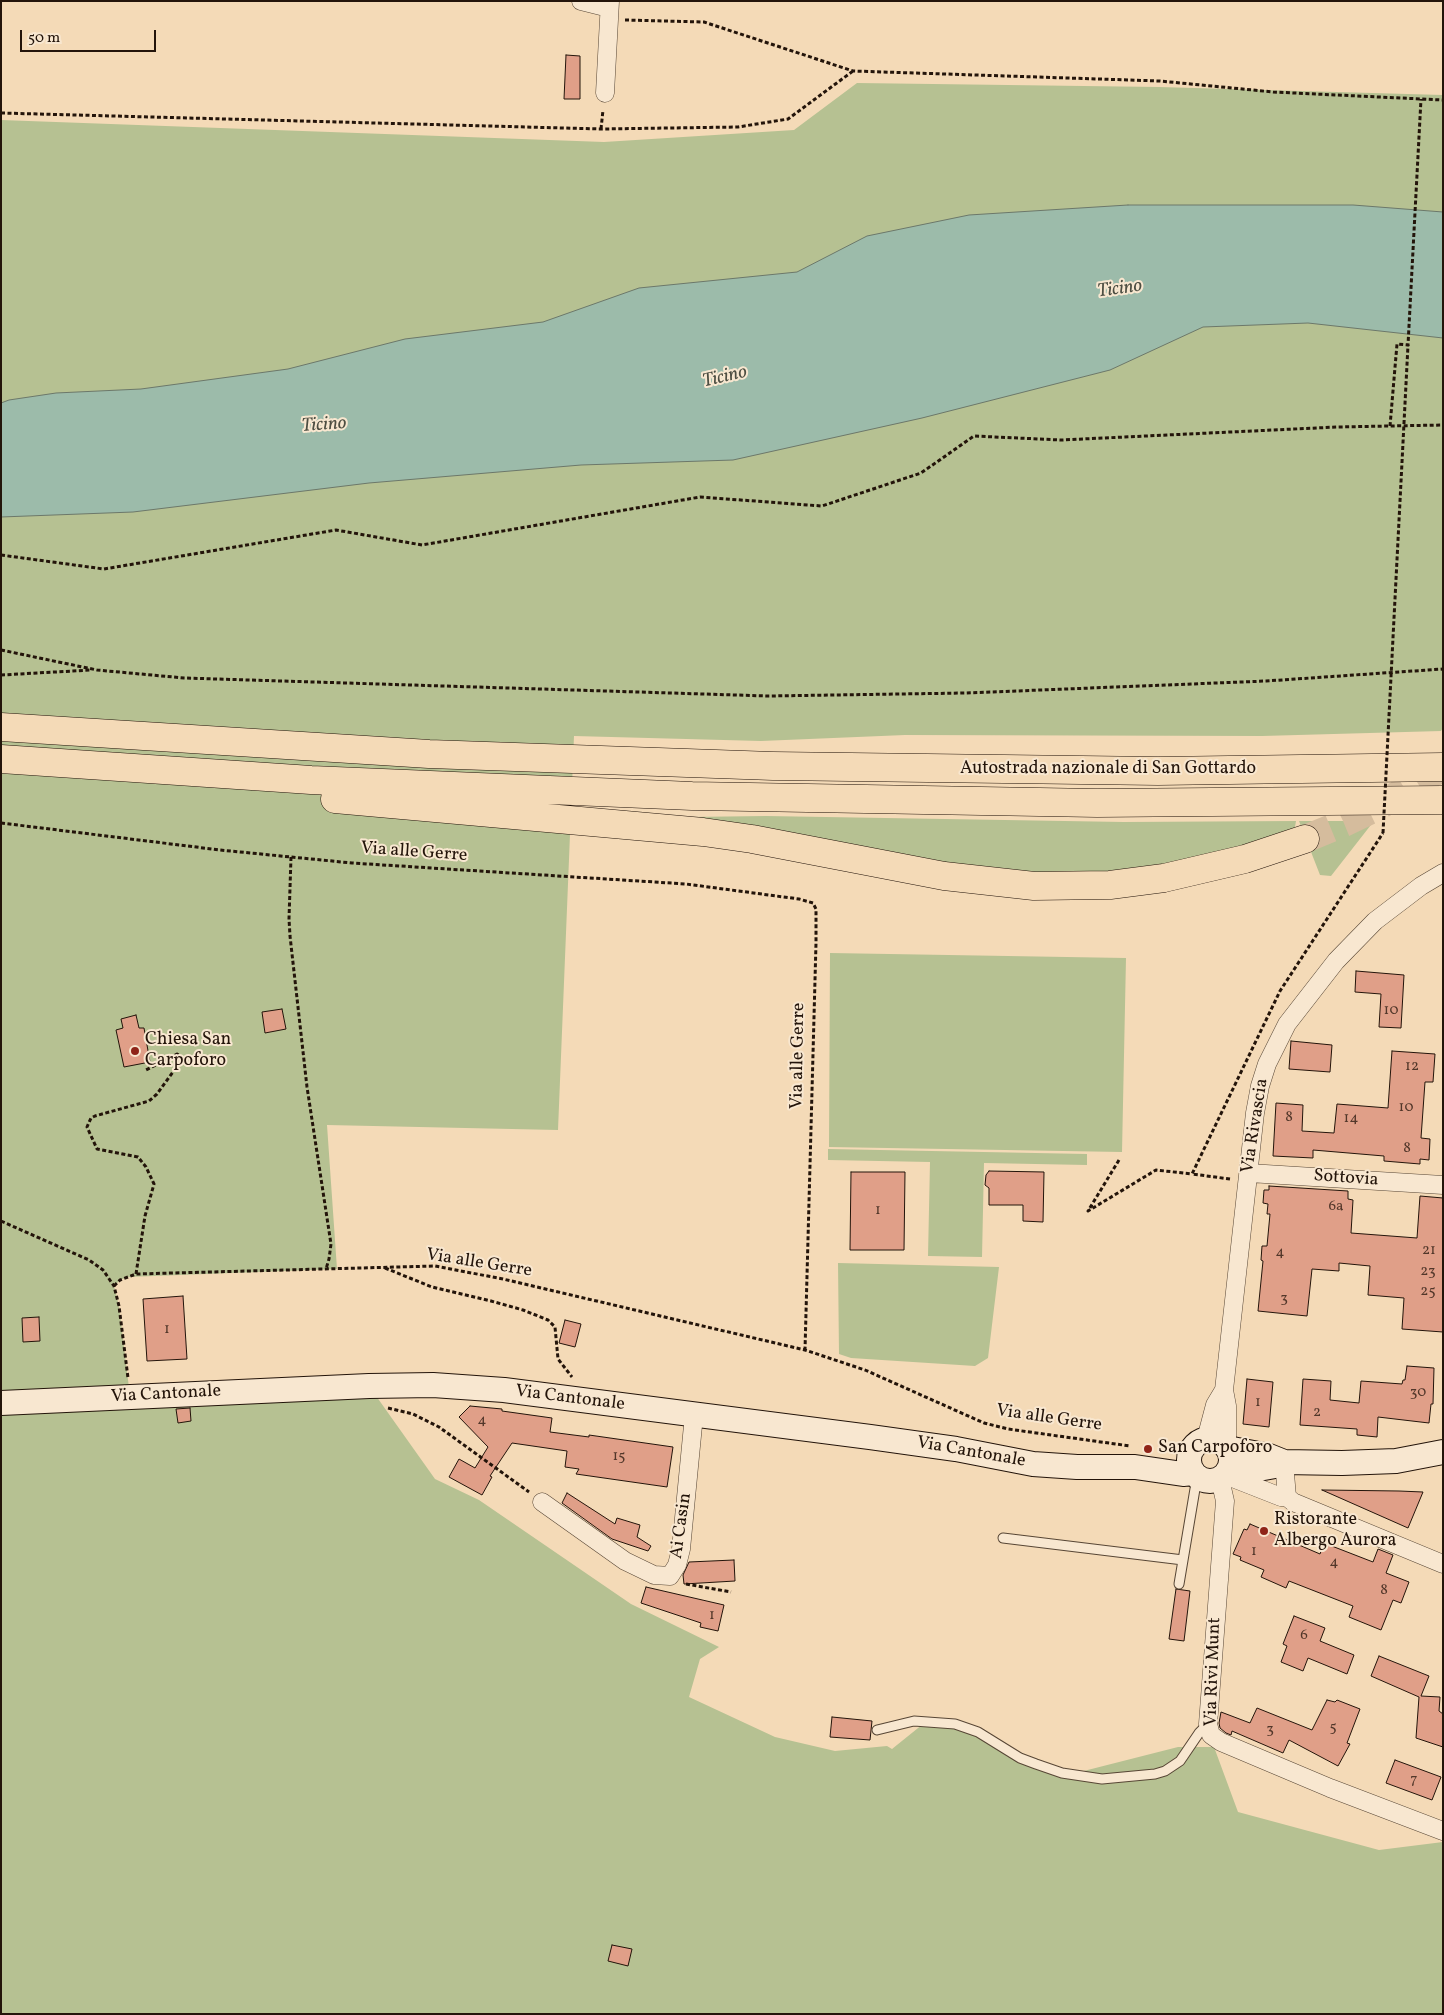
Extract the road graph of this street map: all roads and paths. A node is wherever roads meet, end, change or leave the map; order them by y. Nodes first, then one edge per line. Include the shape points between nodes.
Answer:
1 (582, 1) edge
2 (609, 9) edge
3 (853, 71) junction
4 (605, 92) dead end
5 (1421, 100) junction
6 (1443, 100) edge
7 (1, 113) edge
8 (1408, 345) junction
9 (1443, 425) edge
10 (1390, 426) junction
11 (1, 556) edge
12 (1, 650) edge
13 (1443, 669) edge
14 (97, 670) junction
15 (1, 675) edge
16 (1, 728) edge
17 (1, 760) edge
18 (1443, 767) edge
19 (231, 775) junction
20 (1443, 800) edge
21 (1, 823) edge
22 (1383, 834) dead end
23 (1305, 839) tunnel mouth
24 (292, 857) junction
25 (1443, 873) edge
26 (146, 1070) dead end
27 (1118, 1160) dead end
28 (1249, 1173) junction
29 (1192, 1174) dead end
30 (1443, 1185) edge
31 (1, 1221) edge
32 (384, 1268) junction
33 (326, 1269) junction
34 (136, 1274) junction
35 (114, 1286) junction
36 (805, 1350) junction
37 (130, 1396) junction
38 (594, 1402) junction
39 (1, 1403) edge
40 (384, 1407) dead end
41 (694, 1415) junction
42 (1208, 1446) junction
43 (1443, 1452) edge
44 (1284, 1462) junction
45 (1138, 1465) junction
46 (1209, 1476) junction
47 (1286, 1497) junction
48 (542, 1502) joint
49 (1003, 1538) dead end
50 (1183, 1560) junction
51 (1443, 1564) edge
52 (670, 1576) junction
53 (1179, 1584) dead end
54 (731, 1592) dead end
55 (1208, 1724) junction
56 (877, 1730) dead end
57 (1443, 1832) edge

1 - 2 street
2 - 3 path via 704,22
2 - 4 street
3 - 5 path via 1160,81 1272,92
3 - 7 path via 788,119 738,127 601,129
5 - 6 path
5 - 8 path
8 - 10 path via 1397,344
8 - 22 path, bridge
9 - 10 path
10 - 11 path via 1061,440 974,436 920,473 822,506 700,497 422,545 336,530 104,569
12 - 14 path
13 - 14 path via 1266,681 966,693 768,696 184,678
14 - 15 path
16 - 18 highway, Autostrada nazionale di San Gottardo via 419,753 773,766 1158,772
17 - 19 highway
19 - 20 highway via 501,789 798,799 1097,803
19 - 23 highway via 260,792 703,832 944,876 1034,886 1110,885 1164,878 1245,859
21 - 24 path, Via alle Gerre
24 - 33 path via 289,919 307,1087 331,1244
24 - 36 path, Via alle Gerre via 686,884 809,901 815,906
25 - 28 street, Via Rivascia via 1375,921 1336,961 1287,1024 1260,1086
26 - 34 path via 176,1054 181,1057 149,1101 95,1116 87,1127 97,1149 138,1157 154,1184 145,1216
27 - 29 path via 1088,1211 1156,1170
28 - 30 street, Sottovia
28 - 42 street, Via Rivascia via 1224,1390 1227,1406
31 - 35 path via 88,1260 103,1270
32 - 33 path, Via alle Gerre
32 - 36 path, Via alle Gerre via 435,1266 503,1279
32 - 38 path via 432,1287 499,1303 548,1320 555,1327 558,1359 563,1368
33 - 34 path, Via alle Gerre
34 - 35 path, Via alle Gerre
35 - 37 path
36 - 45 path, Via alle Gerre via 865,1370 984,1423 1125,1444 1136,1448
37 - 38 main road, Via Cantonale via 433,1385
37 - 39 main road, Via Cantonale
38 - 41 main road, Via Cantonale
40 - 48 path via 413,1414 439,1427
41 - 45 main road, Via Cantonale via 941,1446 1033,1464 1077,1468
41 - 52 street, Ai Casin via 681,1549
42 - 44 main road, Via Cantonale via 1269,1456
42 - 45 main road, Via Cantonale
42 - 46 main road via 1189,1462
42 - 46 main road via 1230,1453 1231,1465
43 - 44 main road, Via Cantonale via 1380,1463
44 - 46 main road, Via Cantonale
44 - 47 street
45 - 46 main road, Via Cantonale
46 - 47 street
46 - 50 lane
46 - 55 street, Via Rivi Munt via 1225,1501
47 - 51 street
48 - 52 street, Ai Casin via 625,1561 654,1575
49 - 50 lane
50 - 53 lane
52 - 54 path via 684,1584
55 - 56 lane via 1180,1761 1165,1771 1102,1779 1062,1773 1036,1764 978,1732 955,1724 914,1721
55 - 57 street, Via Rivi Munt via 1211,1734 1221,1742

